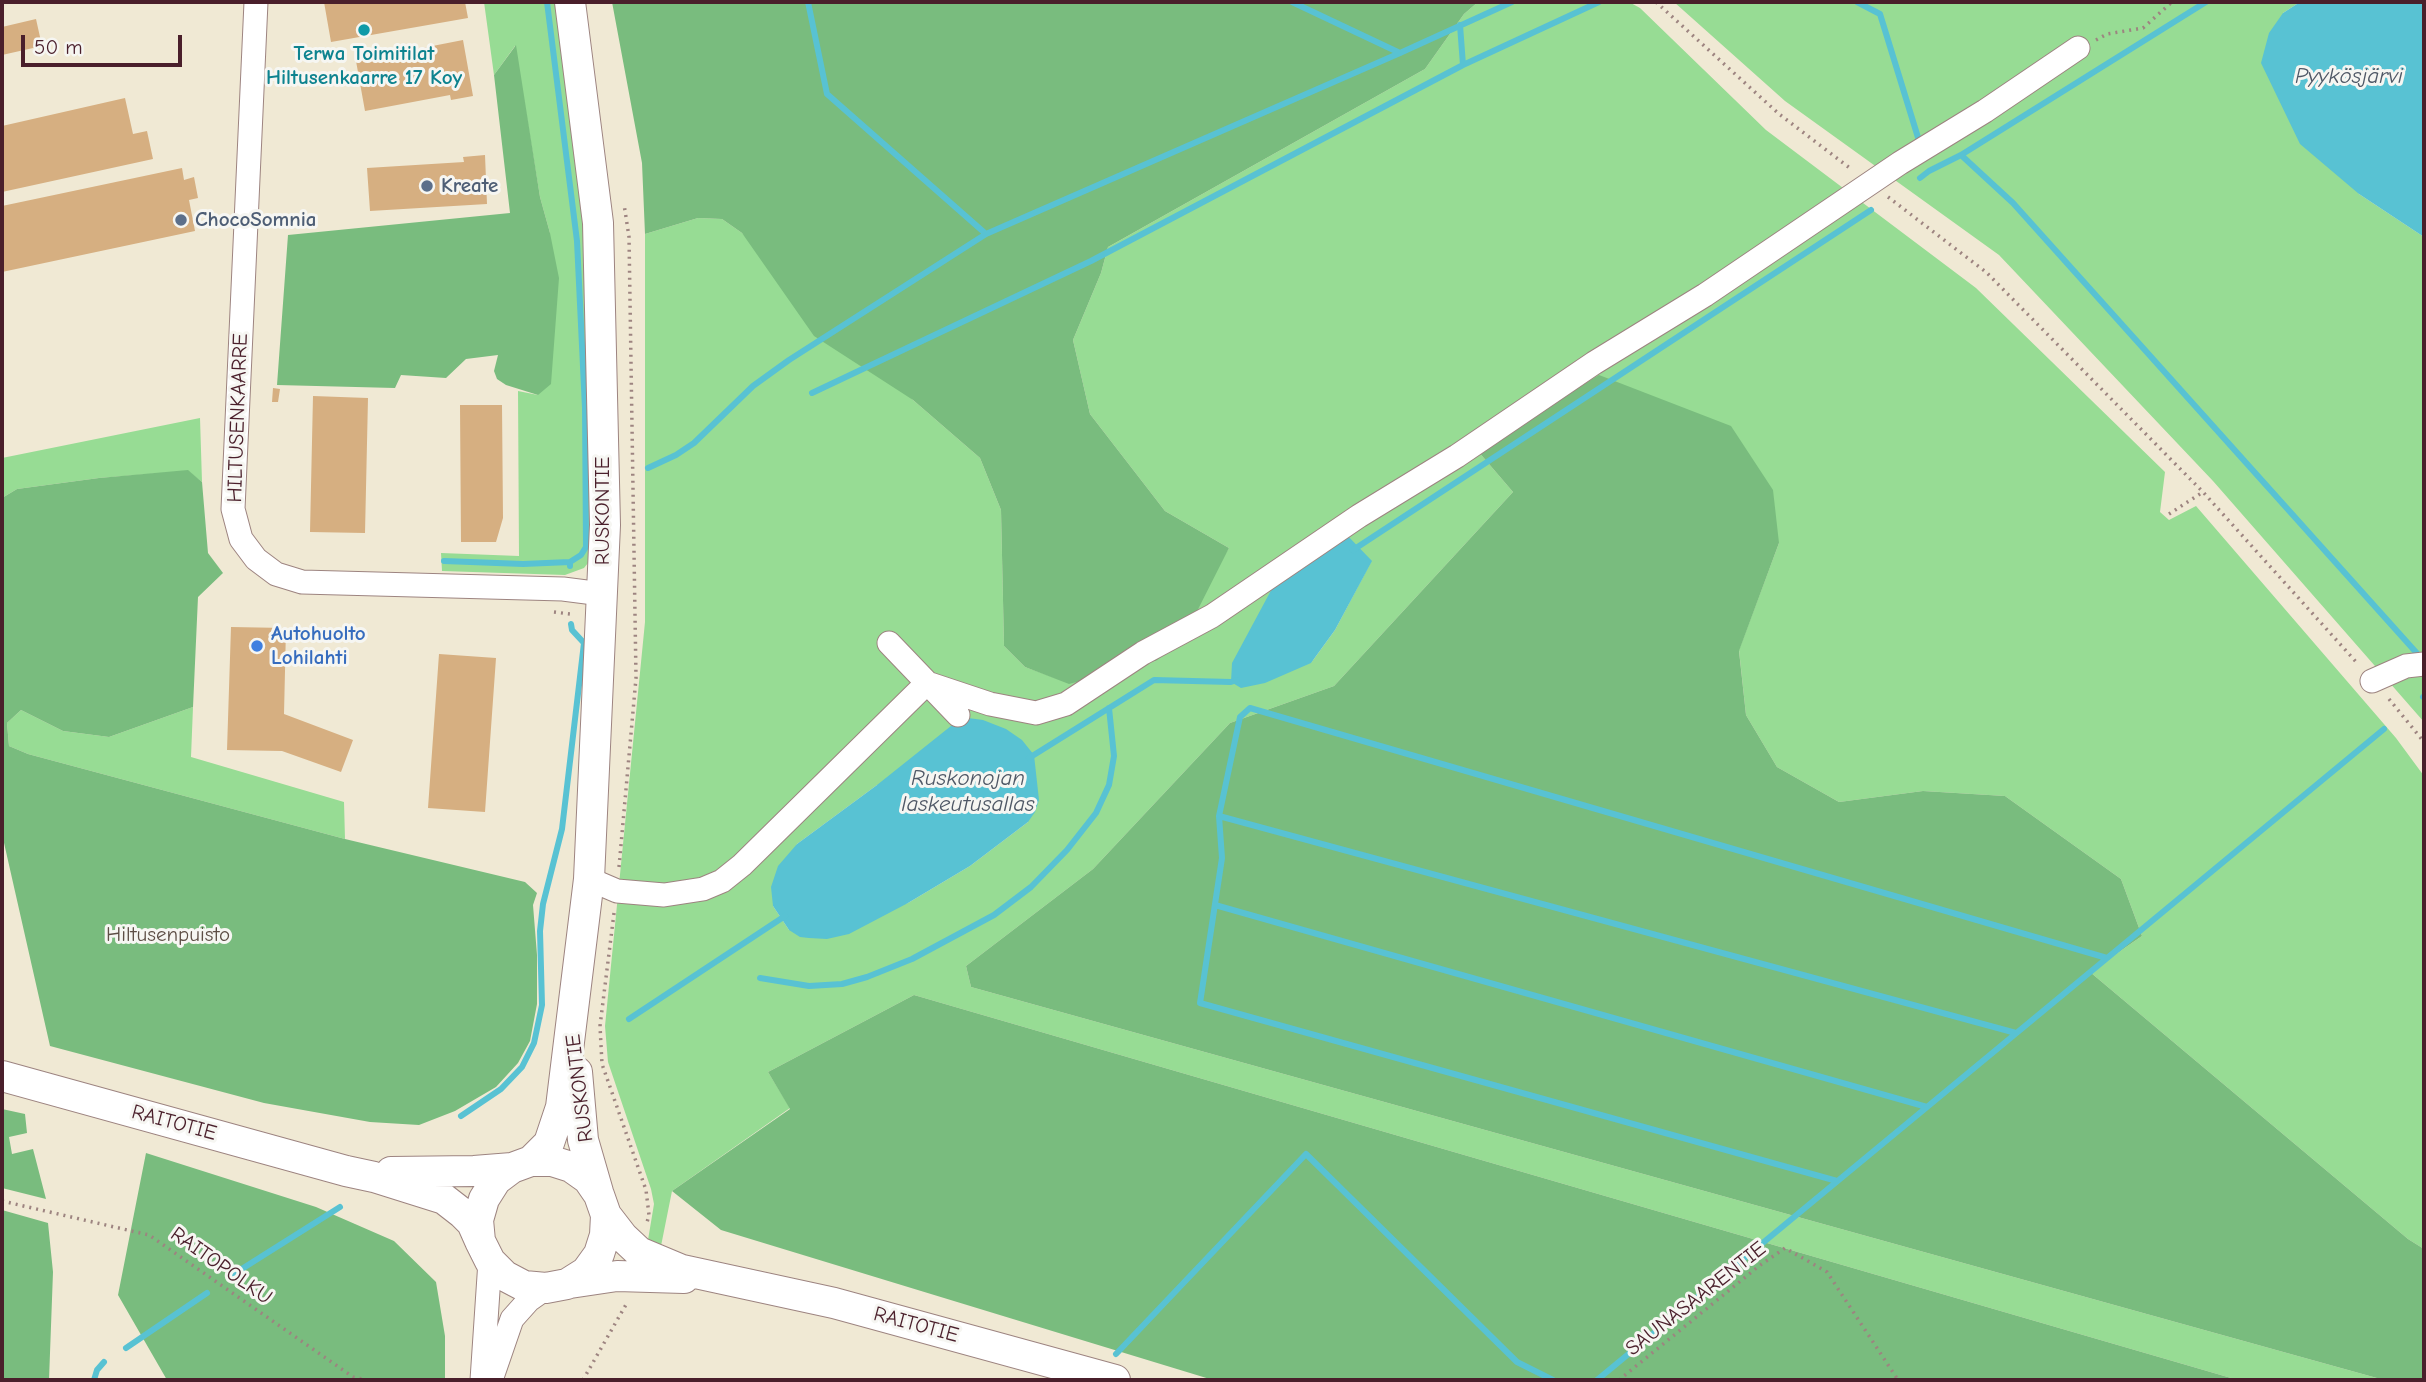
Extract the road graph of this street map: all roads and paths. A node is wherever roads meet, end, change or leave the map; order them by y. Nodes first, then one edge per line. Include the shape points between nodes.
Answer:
1 (256, 2) edge
2 (570, 2) edge
3 (1656, 2) edge
4 (2172, 2) edge
5 (2078, 48) joint
6 (1871, 183) junction
7 (2203, 492) junction
8 (2169, 514) dead end
9 (602, 594) junction
10 (888, 643) dead end
11 (2424, 664) edge
12 (2372, 681) junction
13 (927, 682) junction
14 (958, 715) dead end
15 (2424, 742) edge
16 (589, 879) junction
17 (572, 1021) junction
18 (2, 1076) edge
19 (522, 1165) junction
20 (346, 1171) junction
21 (2, 1201) edge
22 (603, 1205) junction
23 (485, 1251) junction
24 (634, 1277) junction
25 (716, 1278) junction
26 (557, 1286) junction
27 (366, 1380) edge
28 (482, 1380) edge
29 (491, 1380) edge
30 (583, 1380) edge
31 (1115, 1380) edge
32 (1619, 1380) edge
33 (1898, 1380) edge

1 - 9 street, HILTUSENKAARRE via 233,509 241,539 256,559 276,574 302,582
2 - 9 main road, RUSKONTIE via 598,223 605,524
3 - 6 path via 1779,114
4 - 5 path via 2143,28 2108,34
5 - 6 street
6 - 7 path via 1986,272
6 - 13 street via 1212,616 1143,653 1066,704 1035,713 990,704
7 - 8 path
7 - 12 path
9 - 16 main road, RUSKONTIE
10 - 13 street
11 - 12 street via 2406,666
12 - 15 path
13 - 14 street
13 - 16 street via 722,881 664,895 617,891
16 - 17 main road, RUSKONTIE
17 - 19 main road, RUSKONTIE via 561,1107 549,1143
17 - 22 main road, RUSKONTIE via 583,1140
18 - 20 main road, RAITOTIE
19 - 20 main road, RAITOTIE via 432,1173
19 - 22 main road via 552,1161 571,1167 588,1179
19 - 23 main road via 496,1180 484,1199 478,1220
20 - 23 main road, RAITOTIE via 444,1199 472,1223
21 - 27 path, RAITOPOLKU via 149,1235 353,1377
22 - 25 main road, RAITOTIE via 623,1237 639,1252
22 - 26 main road via 606,1235 599,1254 586,1272
23 - 26 main road via 505,1276 524,1286
23 - 28 street
24 - 25 main road, RAITOTIE
24 - 26 main road, RAITOTIE
24 - 30 path via 627,1304
25 - 31 main road, RAITOTIE via 834,1303
26 - 29 street via 529,1300 512,1319
32 - 33 path, SAUNASAARENTIE via 1785,1248 1827,1272

